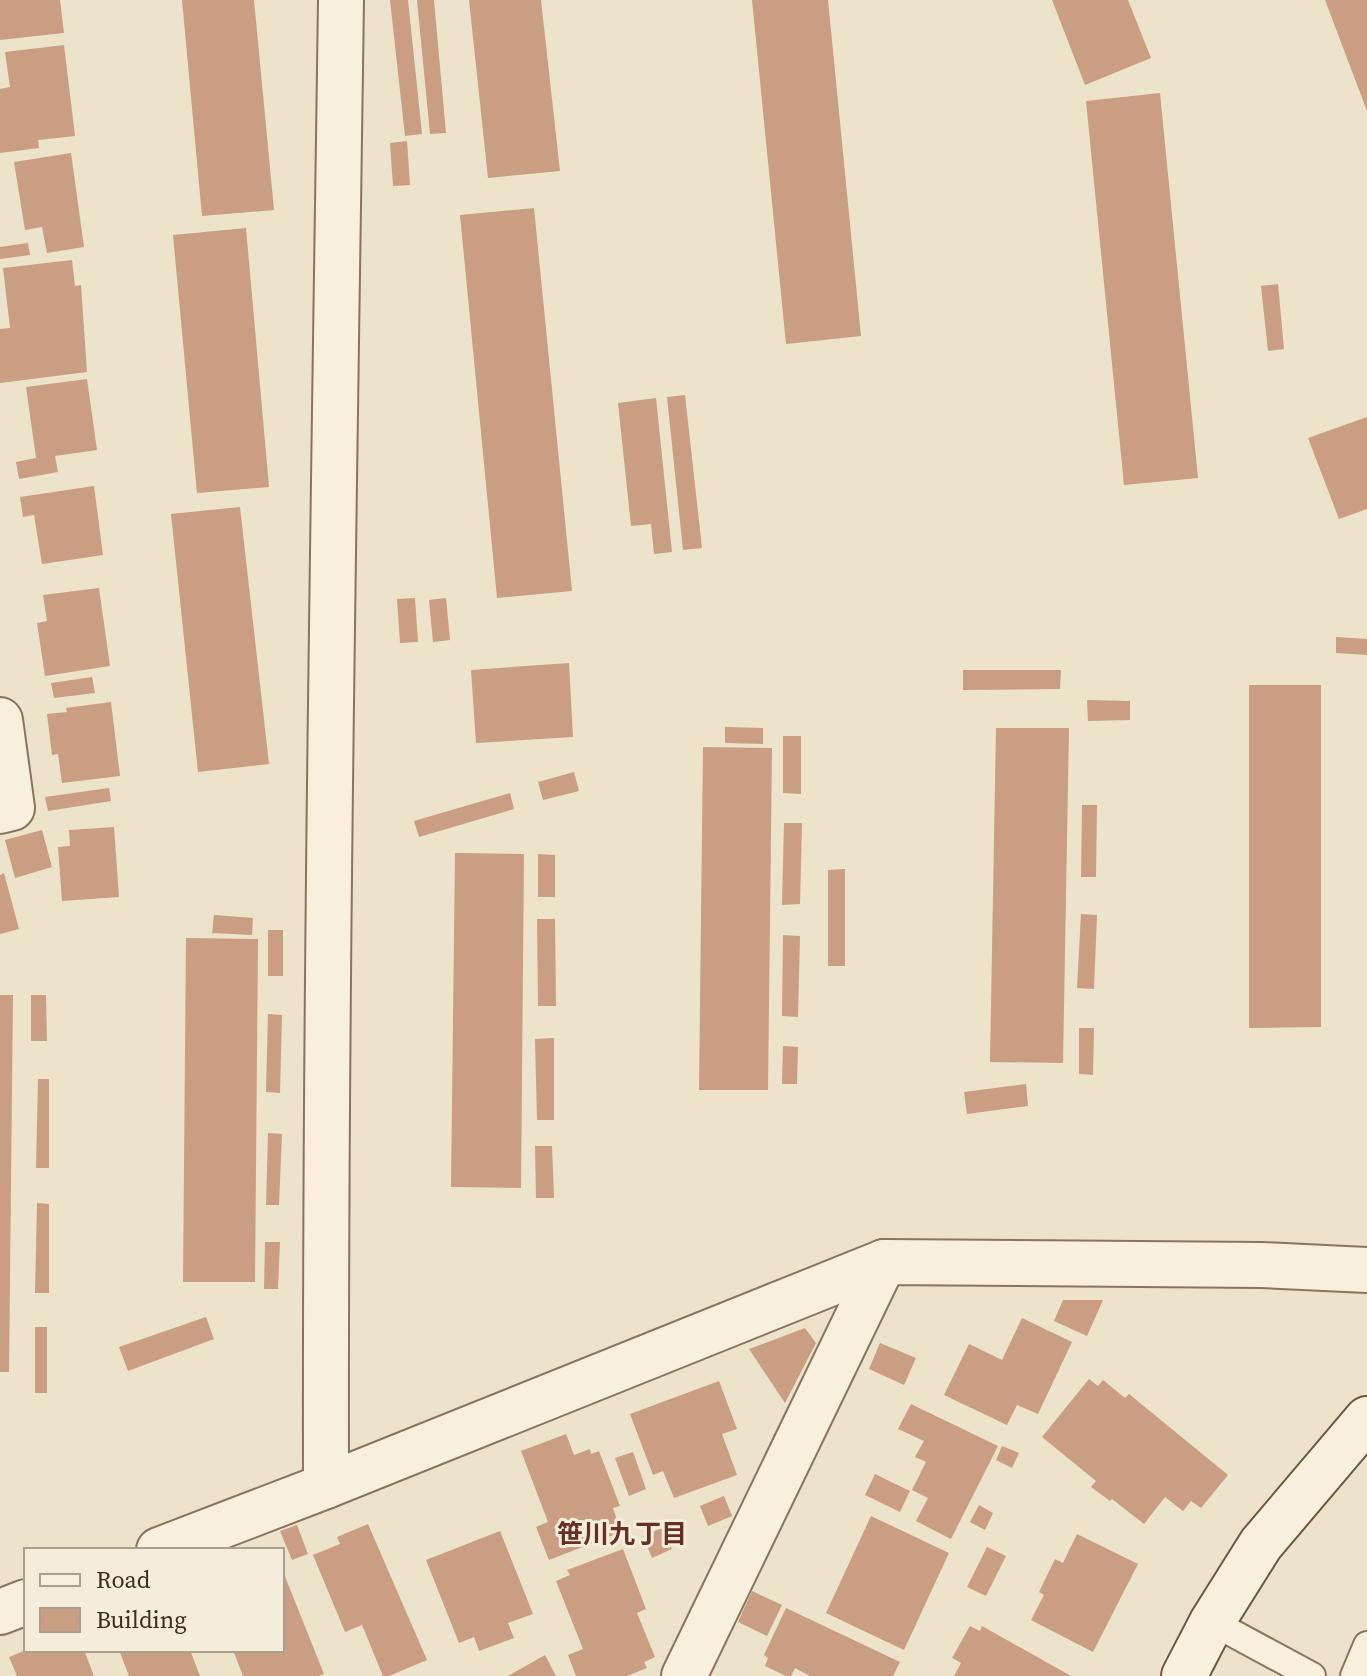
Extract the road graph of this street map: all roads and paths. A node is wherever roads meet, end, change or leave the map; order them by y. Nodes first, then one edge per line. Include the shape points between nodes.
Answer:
1 (341, 0) edge
2 (0, 720) edge
3 (0, 811) edge
4 (884, 1262) junction
5 (1367, 1270) edge
6 (1367, 1419) edge
7 (326, 1486) junction
8 (164, 1548) edge
9 (24, 1603) edge
10 (0, 1612) edge
11 (1212, 1622) junction
12 (1367, 1645) edge
13 (684, 1676) edge
14 (1184, 1676) edge
15 (1312, 1676) edge
16 (1354, 1676) edge

1 - 7 street
2 - 3 street via 12,808
4 - 5 street
4 - 7 street
4 - 13 street
6 - 11 street via 1261,1544
7 - 8 street
9 - 10 street
11 - 14 street
11 - 15 lane
12 - 16 lane

